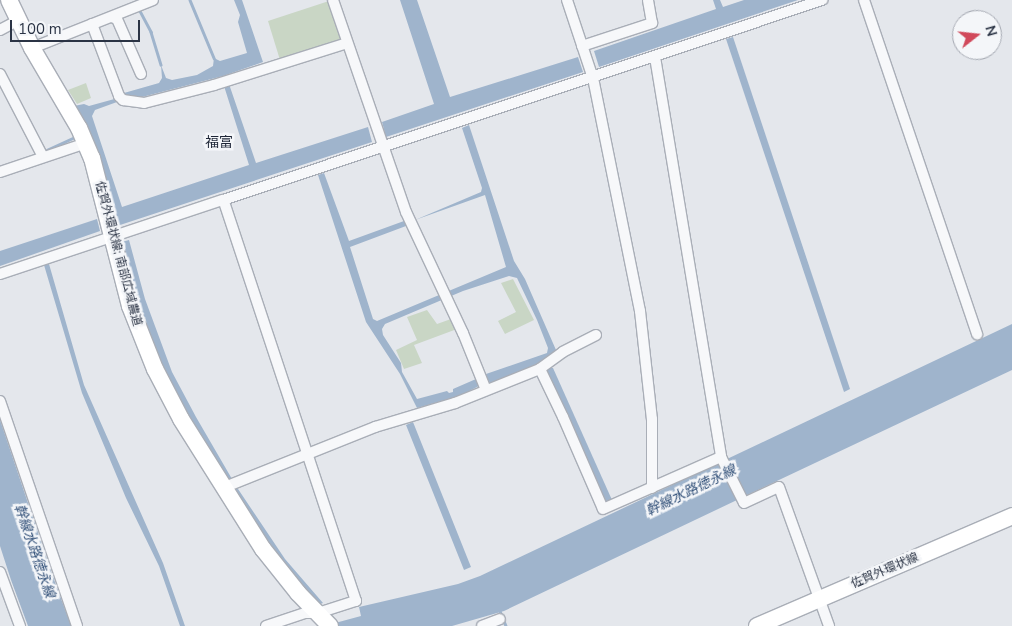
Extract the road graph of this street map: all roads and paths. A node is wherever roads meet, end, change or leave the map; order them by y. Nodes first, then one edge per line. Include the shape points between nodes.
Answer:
1 (9, 0) edge
2 (153, 0) edge
3 (333, 0) edge
4 (567, 0) edge
5 (648, 0) edge
6 (822, 0) edge
7 (864, 0) edge
8 (112, 17) junction
9 (19, 20) junction
10 (92, 24) junction
11 (0, 30) edge
12 (347, 43) junction
13 (582, 46) junction
14 (32, 48) junction
15 (655, 57) junction
16 (0, 74) edge
17 (141, 74) dead end
18 (593, 78) junction
19 (86, 143) junction
20 (382, 146) junction
21 (44, 157) junction
22 (0, 172) edge
23 (223, 200) junction
24 (112, 236) junction
25 (0, 274) edge
26 (977, 334) dead end
27 (596, 335) dead end
28 (540, 369) junction
29 (483, 384) junction
30 (0, 401) edge
31 (307, 454) junction
32 (721, 458) junction
33 (225, 487) junction
34 (652, 488) junction
35 (1012, 516) edge
36 (0, 572) edge
37 (819, 599) junction
38 (500, 619) dead end
39 (325, 620) edge
40 (20, 626) edge
41 (77, 626) edge
42 (266, 626) edge
43 (482, 626) edge
44 (757, 626) edge
45 (828, 626) edge

1 - 9 main road, 佐賀外環状線; 南部広域農道
2 - 8 street
3 - 12 street
4 - 13 street
5 - 13 street via 652,23
6 - 15 street
7 - 26 street
8 - 10 street
8 - 17 street via 117,19
9 - 11 street
9 - 14 main road, 佐賀外環状線; 南部広域農道
10 - 12 street via 120,96 123,100 144,102 214,85
10 - 14 street
12 - 20 street
13 - 18 street
14 - 19 main road, 佐賀外環状線; 南部広域農道
15 - 18 street
15 - 32 street
16 - 21 street
18 - 20 street
18 - 34 street via 640,311 652,419
19 - 21 street
19 - 24 main road, 佐賀外環状線; 南部広域農道
20 - 23 street
20 - 29 street via 411,224
21 - 22 street
23 - 24 street
23 - 31 street
24 - 25 street
24 - 33 main road, 佐賀外環状線; 南部広域農道 via 130,306 155,369 181,420
27 - 28 street via 562,352
28 - 29 street
28 - 34 street via 603,510
29 - 31 street via 455,403 375,427
30 - 41 street
31 - 33 street
31 - 39 street via 356,601
32 - 34 street
32 - 37 street via 744,503 780,487
33 - 39 main road, 佐賀外環状線; 南部広域農道 via 263,549 298,593
35 - 37 main road, 佐賀外環状線
36 - 40 street
37 - 44 main road, 佐賀外環状線
37 - 45 street
38 - 43 street
39 - 42 street via 305,613

